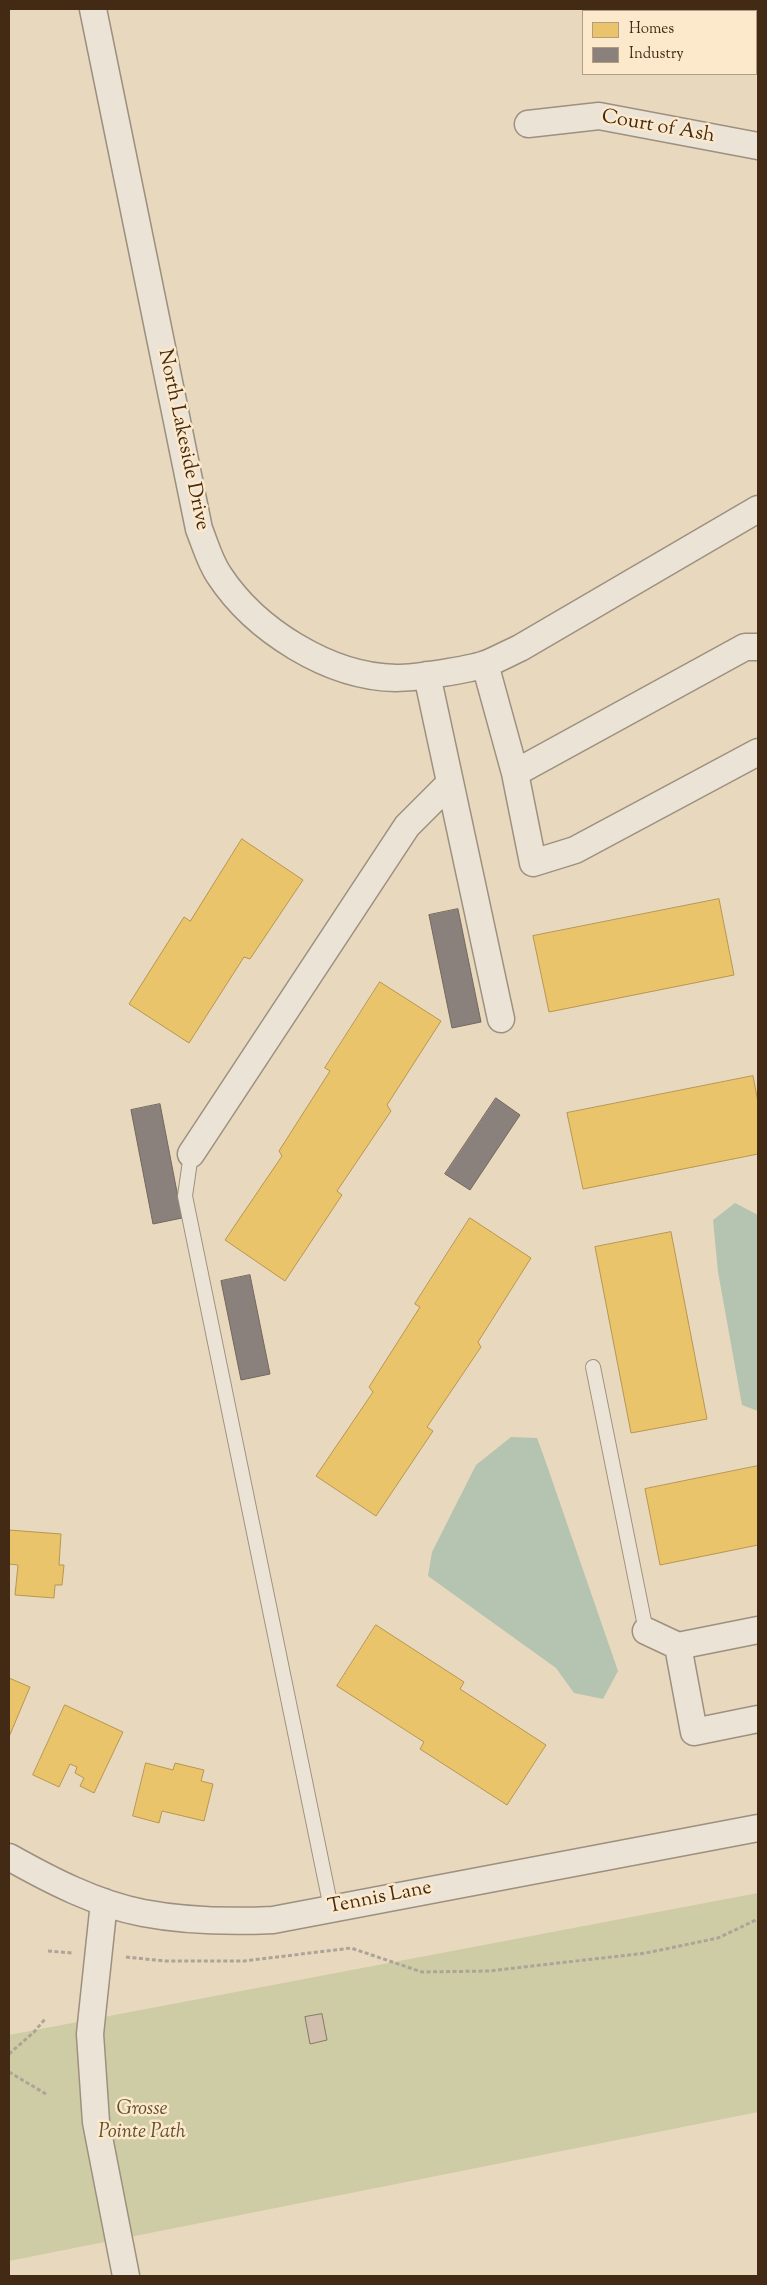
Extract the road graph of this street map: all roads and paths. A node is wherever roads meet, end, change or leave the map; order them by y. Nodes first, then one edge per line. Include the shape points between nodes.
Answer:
1 (93, 9) edge
2 (528, 124) dead end
3 (758, 146) edge
4 (758, 509) edge
5 (758, 647) edge
6 (485, 664) junction
7 (427, 675) junction
8 (758, 752) edge
9 (515, 773) junction
10 (450, 783) junction
11 (501, 1019) dead end
12 (191, 1154) joint
13 (593, 1367) dead end
14 (758, 1630) edge
15 (646, 1631) joint
16 (678, 1646) junction
17 (758, 1719) edge
18 (758, 1828) edge
19 (9, 1857) edge
20 (104, 1902) junction
21 (331, 1908) junction
22 (758, 1919) edge
23 (48, 1951) dead end
24 (98, 1955) junction
25 (45, 2019) dead end
26 (9, 2054) edge
27 (9, 2072) edge
28 (46, 2094) dead end
29 (126, 2276) edge

1 - 7 street, North Lakeside Drive via 199,529 218,574 252,614 311,656 356,672 396,678
2 - 3 street, Court of Ash via 599,116
4 - 6 street, North Lakeside Drive via 520,648
5 - 9 street via 745,647
6 - 7 street, North Lakeside Drive
6 - 9 street
7 - 10 street
8 - 9 street via 575,850 533,863
10 - 11 street
10 - 12 street via 408,826
12 - 21 lane via 185,1196
13 - 15 lane
14 - 16 street
15 - 16 street
16 - 17 street via 694,1732
18 - 21 street, Tennis Lane
19 - 20 street, Tennis Lane via 40,1875
20 - 21 street, Tennis Lane via 142,1913 241,1921 273,1920
20 - 24 street
22 - 24 path via 718,1938 646,1954 488,1971 422,1972 352,1948 244,1961 165,1961
23 - 24 path
24 - 29 street via 90,2034 96,2122
25 - 26 path
27 - 28 path

